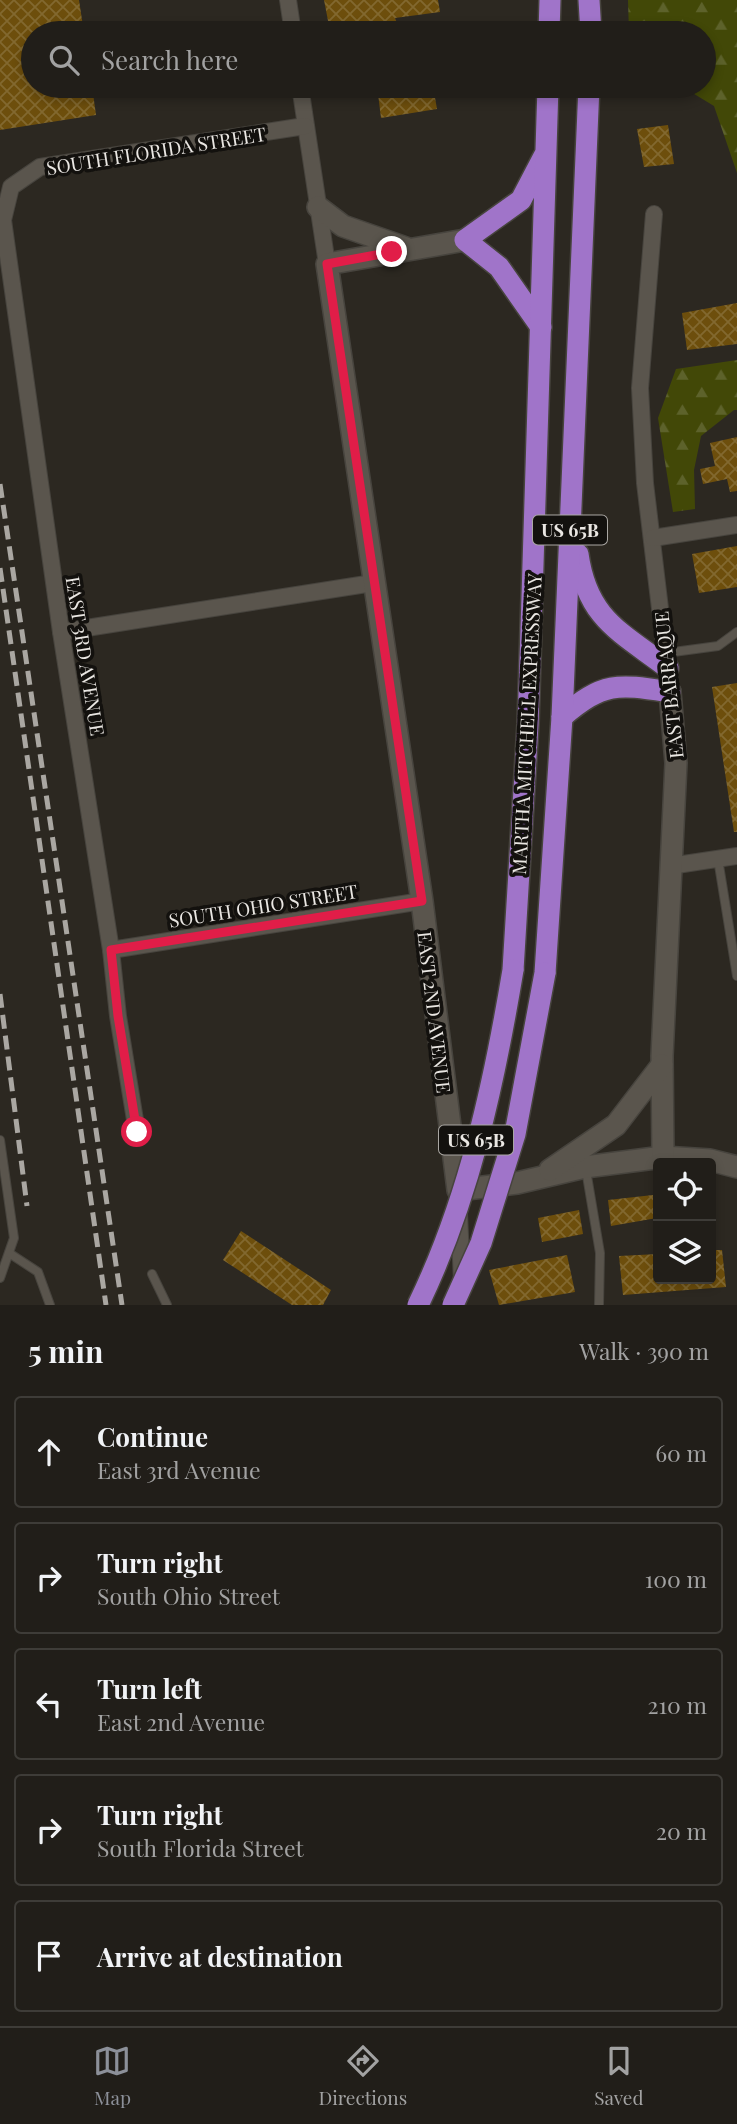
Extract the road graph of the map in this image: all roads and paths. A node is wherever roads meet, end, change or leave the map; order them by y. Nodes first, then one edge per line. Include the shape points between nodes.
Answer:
1 (288, 0) edge
2 (550, 0) edge
3 (589, 0) edge
4 (291, 21) edge
5 (549, 21) edge
6 (590, 21) edge
7 (302, 98) edge
8 (548, 98) edge
9 (588, 98) edge
10 (305, 126) junction
11 (547, 151) junction
12 (11, 187) joint
13 (318, 207) junction
14 (654, 214) dead end
15 (465, 240) junction
16 (411, 249) junction
17 (327, 264) junction
18 (541, 327) junction
19 (571, 500) junction
20 (737, 525) edge
21 (653, 538) junction
22 (373, 583) junction
23 (61, 632) junction
24 (737, 632) edge
25 (667, 661) junction
26 (670, 692) junction
27 (562, 717) junction
28 (737, 856) edge
29 (718, 859) junction
30 (670, 866) junction
31 (422, 901) junction
32 (111, 950) junction
33 (737, 976) edge
34 (662, 1065) junction
35 (137, 1132) dead end
36 (0, 1140) edge
37 (663, 1157) junction
38 (585, 1167) junction
39 (737, 1167) edge
40 (538, 1177) junction
41 (458, 1190) junction
42 (9, 1253) junction
43 (152, 1274) dead end
44 (0, 1278) edge
45 (50, 1305) edge
46 (167, 1305) edge
47 (418, 1305) edge
48 (453, 1305) edge
49 (463, 1305) edge
50 (598, 1305) edge

1 - 4 street
2 - 5 highway
3 - 6 highway
7 - 10 street, EAST 2ND AVENUE
8 - 11 highway, MARTHA MITCHELL EXPRESSWAY / US 65B
9 - 19 highway, MARTHA MITCHELL EXPRESSWAY / US 65B
10 - 12 street, SOUTH FLORIDA STREET via 40,167
10 - 13 street, EAST 2ND AVENUE
11 - 15 highway via 520,200
11 - 18 highway, MARTHA MITCHELL EXPRESSWAY / US 65B
12 - 23 street, EAST 3RD AVENUE via 3,220
13 - 16 street via 343,226
13 - 17 street, EAST 2ND AVENUE
14 - 21 street, EAST BARRAQUE via 640,388
15 - 16 street
15 - 18 highway via 499,267
16 - 17 street
17 - 22 street, EAST 2ND AVENUE
18 - 47 highway, MARTHA MITCHELL EXPRESSWAY / US 65B, bridge via 528,724 513,970 496,1073 461,1196
19 - 25 highway via 581,572 590,599 604,619
19 - 27 highway, MARTHA MITCHELL EXPRESSWAY / US 65B
20 - 21 street
21 - 25 street, EAST BARRAQUE
22 - 23 street
22 - 31 street, EAST 2ND AVENUE
23 - 32 street, EAST 3RD AVENUE
24 - 25 lane via 718,646
25 - 26 street, EAST BARRAQUE
26 - 27 highway via 626,685 597,690
26 - 30 street, EAST BARRAQUE via 676,763
27 - 48 highway, MARTHA MITCHELL EXPRESSWAY / US 65B, bridge via 545,973 515,1134 481,1242
28 - 29 street
29 - 30 street
29 - 33 lane
30 - 34 street, EAST BARRAQUE
31 - 32 street, SOUTH OHIO STREET
31 - 41 street, EAST 2ND AVENUE
32 - 35 street, EAST 3RD AVENUE
34 - 37 street, EAST BARRAQUE
34 - 40 street via 616,1125
36 - 42 lane via 14,1238
37 - 38 street
37 - 39 street
38 - 40 street
38 - 50 lane via 600,1253
40 - 41 street
41 - 49 street, EAST 2ND AVENUE
42 - 44 lane
42 - 45 lane via 38,1272
43 - 46 lane

